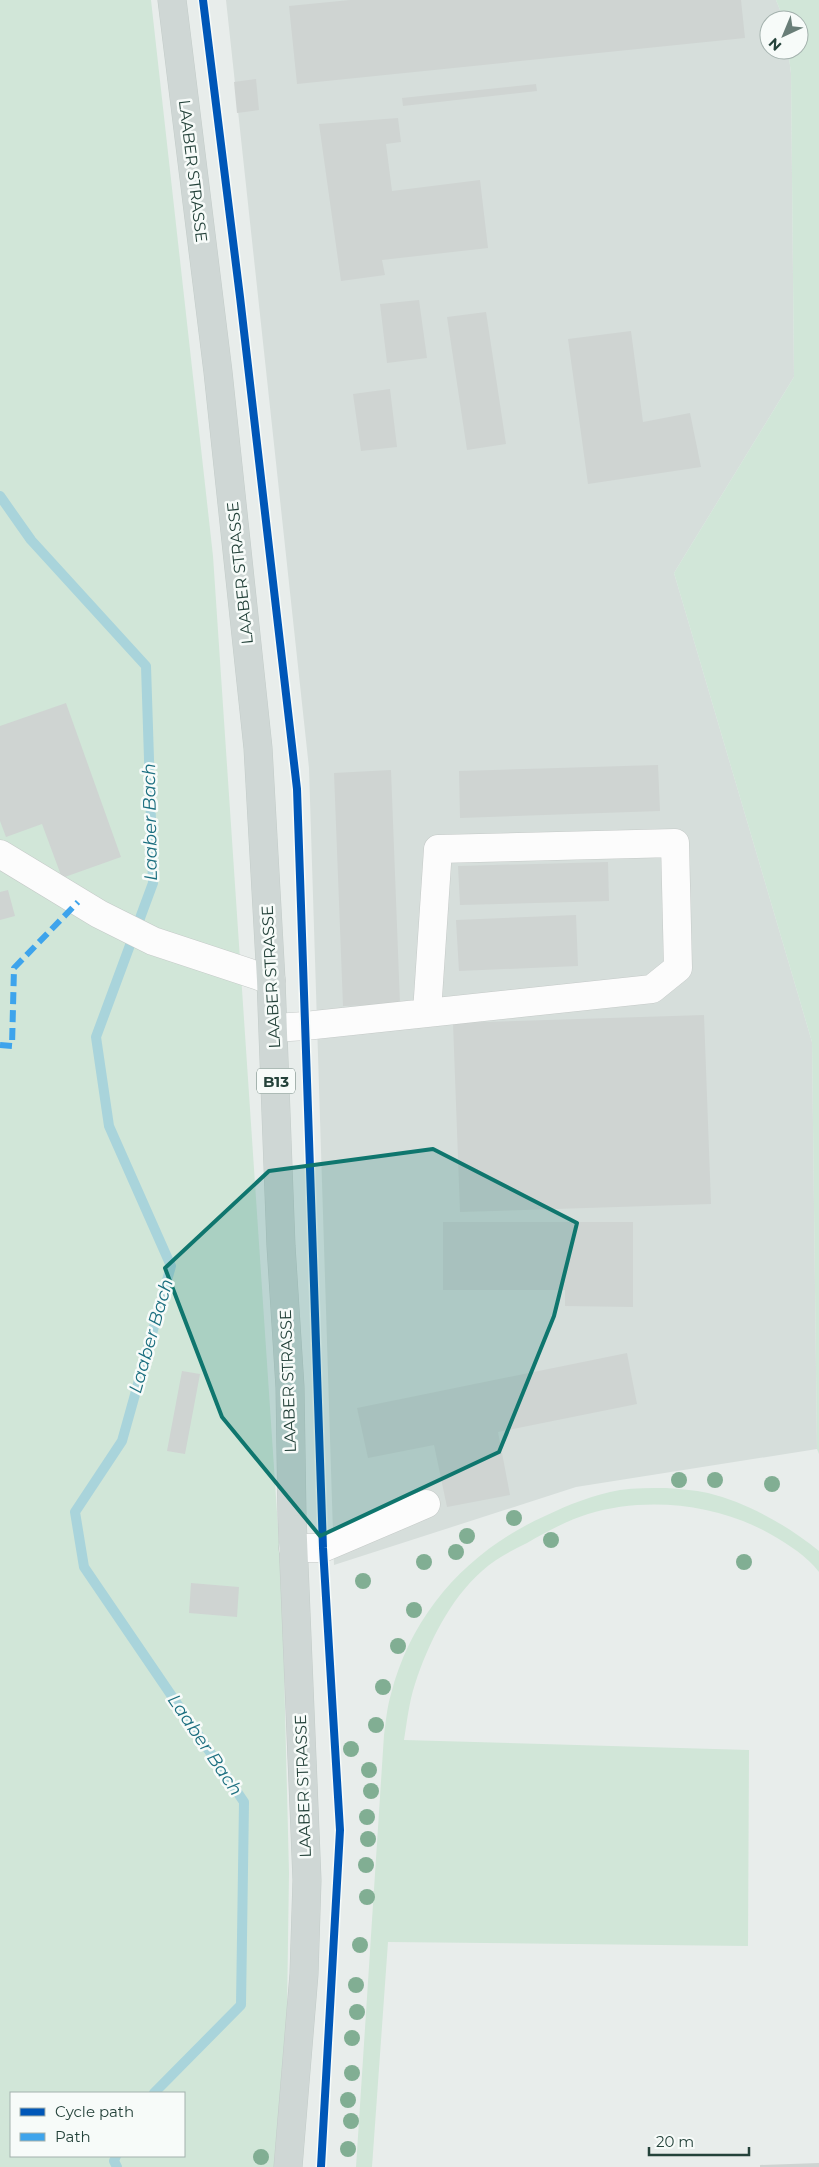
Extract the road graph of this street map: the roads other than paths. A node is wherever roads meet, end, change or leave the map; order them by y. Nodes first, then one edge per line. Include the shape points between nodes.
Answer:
1 (172, 0) edge
2 (0, 854) edge
3 (271, 980) junction
4 (427, 1012) junction
5 (274, 1028) junction
6 (426, 1504) dead end
7 (293, 1548) junction
8 (288, 2167) edge

1 - 3 main road, LAABER STRASSE / B13 via 218,372 258,748
2 - 3 lane via 100,914 153,941
3 - 5 main road, LAABER STRASSE / B13
4 - 4 lane via 652,989 678,968 675,843 438,849
4 - 5 lane
5 - 7 main road, LAABER STRASSE / B13 via 281,1246 290,1387
6 - 7 lane via 323,1548
7 - 8 main road, LAABER STRASSE / B13 via 307,1880 304,1974

